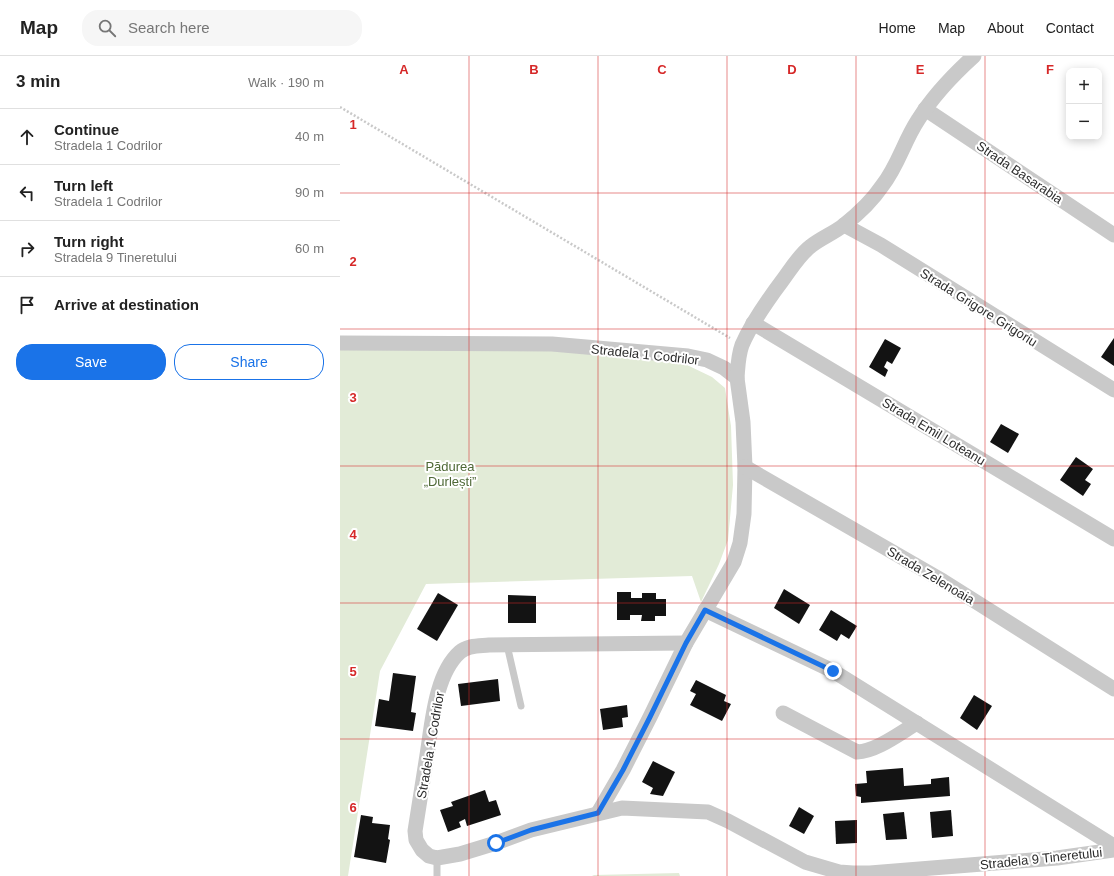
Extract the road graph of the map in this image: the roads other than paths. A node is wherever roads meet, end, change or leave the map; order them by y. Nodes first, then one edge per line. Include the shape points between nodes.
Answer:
1 (974, 56) edge
2 (925, 109) junction
3 (844, 225) junction
4 (1114, 235) edge
5 (753, 323) junction
6 (340, 343) edge
7 (738, 378) junction
8 (1114, 390) edge
9 (745, 467) junction
10 (1114, 539) edge
11 (705, 610) junction
12 (686, 643) junction
13 (507, 645) junction
14 (1114, 689) edge
15 (521, 706) dead end
16 (783, 713) dead end
17 (917, 723) junction
18 (598, 813) junction
19 (1114, 846) edge
20 (1114, 850) edge
21 (437, 858) junction
22 (437, 876) edge

1 - 2 street
2 - 3 street via 883,186
2 - 4 street, Strada Basarabia
3 - 5 street via 810,247 797,260
3 - 8 street, Strada Grigore Grigoriu via 881,245
5 - 7 street via 742,345
5 - 10 street, Strada Emil Loteanu
6 - 7 street, Stradela 1 Codrilor via 552,344 688,356 707,360
7 - 9 street
9 - 11 street via 744,514 740,543 734,562
9 - 14 street, Strada Zelenoaia via 943,581
11 - 12 street
11 - 17 street, Stradela 9 Tineretului via 833,671
12 - 13 street, Stradela 1 Codrilor
12 - 18 street via 623,770
13 - 15 lane
13 - 21 street, Stradela 1 Codrilor via 473,646 460,651 448,665 436,698 416,840 422,850
16 - 17 street via 857,752 874,749
17 - 19 street, Stradela 9 Tineretului
18 - 20 street, Stradela 9 Tineretului via 622,808 708,812 805,862 839,872 870,873 1057,858
18 - 21 street via 531,830 460,854
21 - 22 lane

